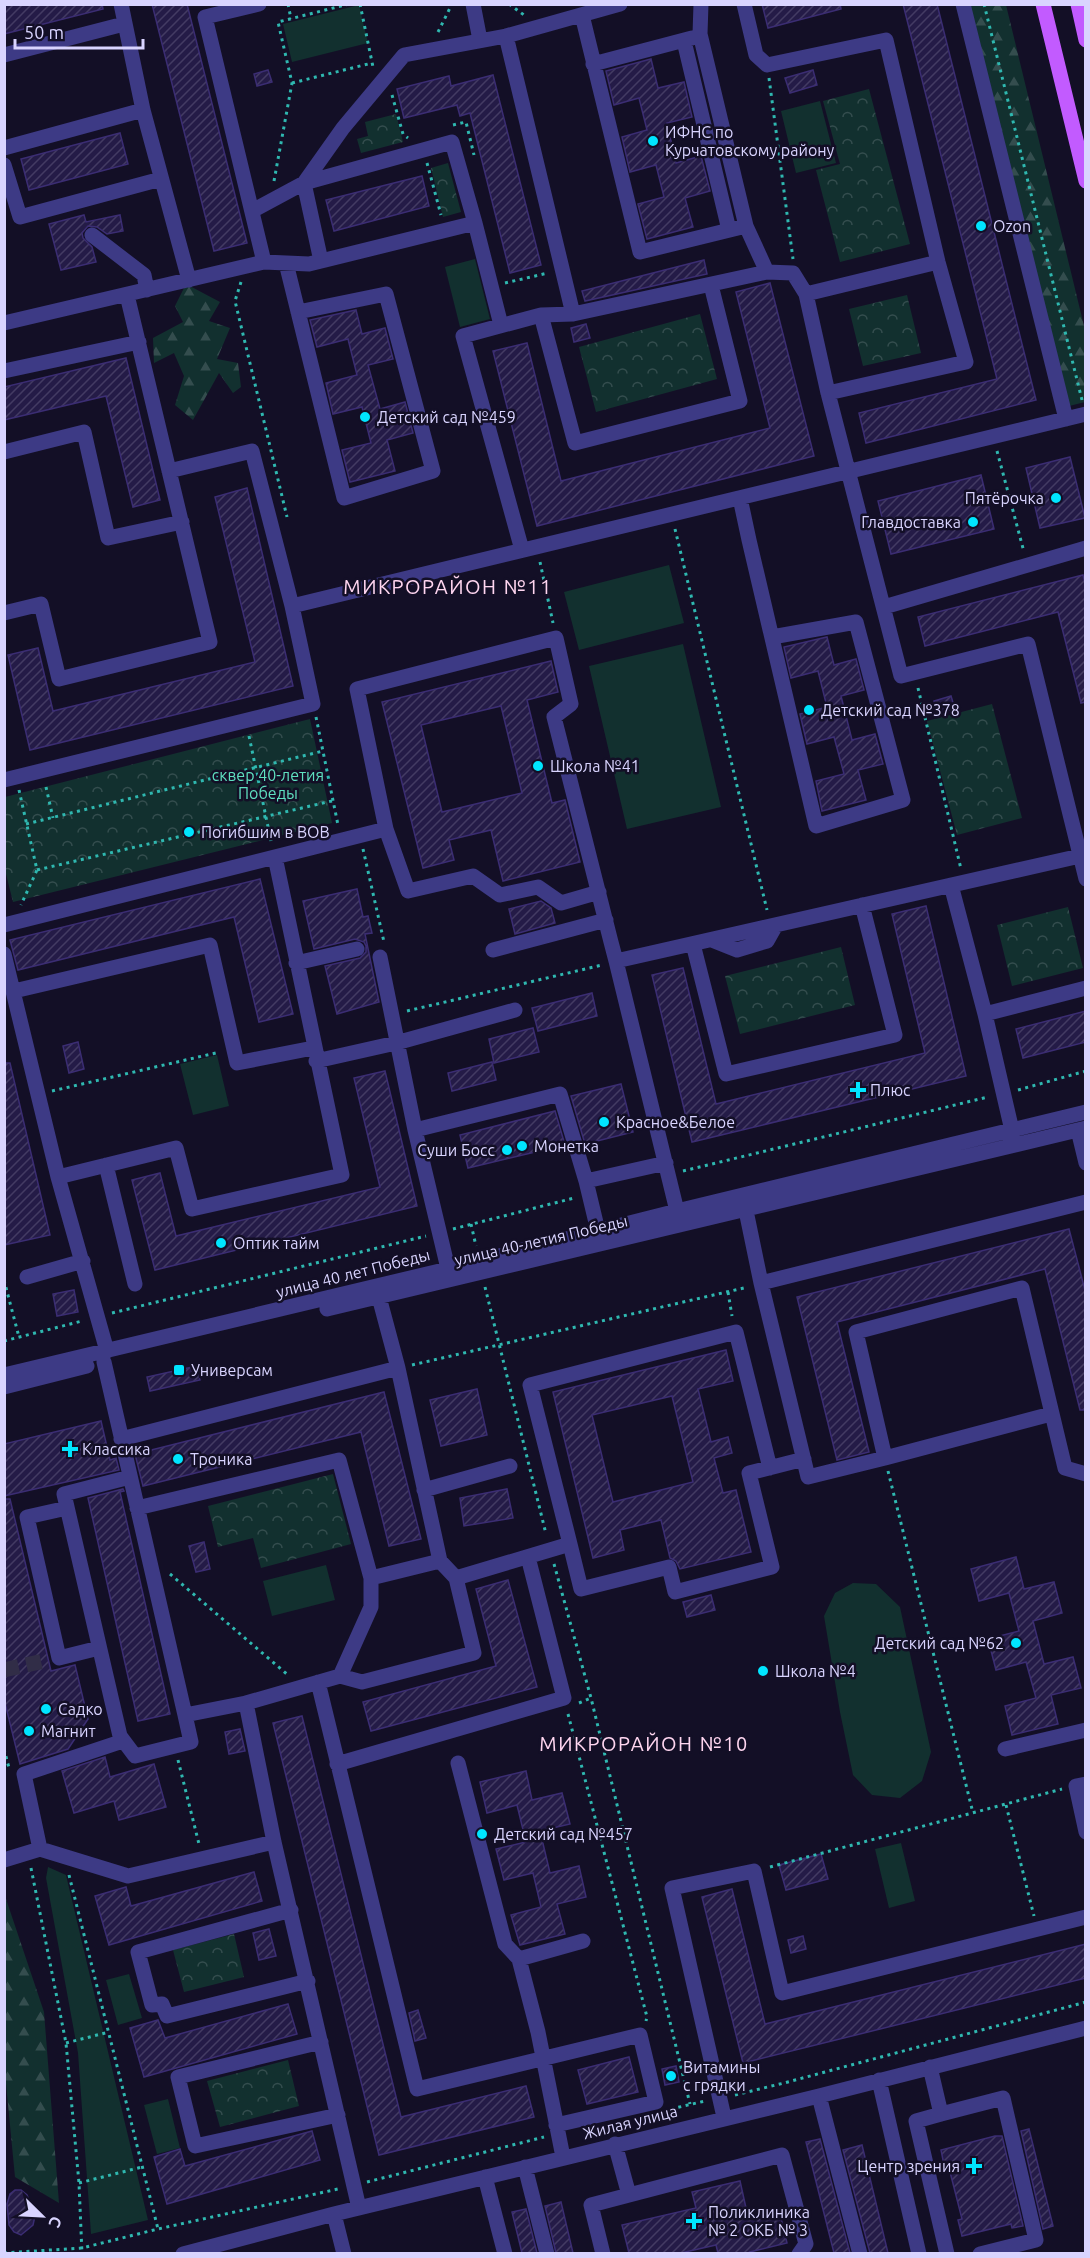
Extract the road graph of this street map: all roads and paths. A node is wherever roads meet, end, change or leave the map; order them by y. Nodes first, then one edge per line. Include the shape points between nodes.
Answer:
1 (121, 4) edge
2 (260, 4) edge
3 (288, 4) edge
4 (349, 4) edge
5 (360, 4) edge
6 (452, 4) edge
7 (472, 4) edge
8 (620, 4) edge
9 (701, 4) edge
10 (744, 4) edge
11 (963, 4) edge
12 (984, 4) edge
13 (1043, 4) edge
14 (1078, 4) edge
15 (582, 15) junction
16 (291, 19) junction
17 (124, 24) junction
18 (700, 34) junction
19 (506, 36) junction
20 (480, 40) junction
21 (1086, 40) edge
22 (684, 41) junction
23 (429, 50) junction
24 (4, 55) edge
25 (372, 63) junction
26 (593, 64) junction
27 (767, 65) junction
28 (382, 81) junction
29 (292, 83) junction
30 (143, 110) junction
31 (4, 148) edge
32 (424, 150) junction
33 (4, 165) edge
34 (161, 179) junction
35 (1086, 181) edge
36 (304, 183) junction
37 (271, 201) junction
38 (252, 212) junction
39 (475, 223) junction
40 (746, 226) junction
41 (445, 230) junction
42 (729, 230) junction
43 (92, 235) dead end
44 (321, 261) junction
45 (264, 262) junction
46 (938, 262) junction
47 (286, 263) junction
48 (246, 266) junction
49 (562, 270) junction
50 (767, 272) junction
51 (793, 273) junction
52 (189, 280) junction
53 (711, 285) junction
54 (491, 286) junction
55 (147, 290) junction
56 (806, 294) junction
57 (127, 295) junction
58 (298, 312) junction
59 (573, 314) junction
60 (541, 315) junction
61 (4, 323) edge
62 (501, 325) junction
63 (139, 342) junction
64 (4, 371) edge
65 (828, 393) junction
66 (1086, 414) edge
67 (1066, 419) junction
68 (993, 436) junction
69 (4, 452) edge
70 (170, 471) junction
71 (848, 472) junction
72 (740, 498) junction
73 (672, 515) junction
74 (182, 522) junction
75 (289, 522) dead end
76 (529, 548) junction
77 (1086, 548) edge
78 (1027, 565) junction
79 (292, 606) junction
80 (884, 607) junction
81 (4, 613) edge
82 (772, 637) junction
83 (556, 638) junction
84 (915, 673) junction
85 (313, 704) junction
86 (246, 720) junction
87 (323, 751) junction
88 (255, 768) junction
89 (42, 770) junction
90 (8, 776) edge
91 (334, 800) junction
92 (266, 816) junction
93 (53, 818) junction
94 (26, 824) junction
95 (386, 829) junction
96 (360, 836) junction
97 (341, 840) junction
98 (1080, 856) junction
99 (275, 857) junction
100 (37, 870) junction
101 (1086, 879) edge
102 (957, 884) junction
103 (599, 892) junction
104 (862, 905) junction
105 (606, 920) junction
106 (9, 924) edge
107 (773, 925) junction
108 (693, 944) junction
109 (357, 949) dead end
110 (493, 950) dead end
111 (383, 952) joint
112 (4, 954) edge
113 (616, 961) junction
114 (296, 963) junction
115 (1086, 988) edge
116 (14, 992) junction
117 (515, 1010) dead end
118 (985, 1014) junction
119 (391, 1015) junction
120 (396, 1043) junction
121 (234, 1048) junction
122 (315, 1054) junction
123 (1086, 1071) edge
124 (39, 1094) junction
125 (1003, 1094) junction
126 (1086, 1112) edge
127 (1082, 1129) edge
128 (415, 1130) junction
129 (1013, 1138) junction
130 (1086, 1163) edge
131 (106, 1165) junction
132 (667, 1169) junction
133 (58, 1177) junction
134 (588, 1188) junction
135 (744, 1202) junction
136 (1086, 1202) edge
137 (677, 1211) junction
138 (471, 1224) junction
139 (598, 1231) junction
140 (438, 1232) junction
141 (83, 1261) junction
142 (480, 1267) junction
143 (449, 1274) junction
144 (27, 1277) dead end
145 (4, 1280) edge
146 (761, 1283) junction
147 (135, 1284) dead end
148 (728, 1292) junction
149 (379, 1297) junction
150 (98, 1317) junction
151 (736, 1332) junction
152 (19, 1337) junction
153 (4, 1341) edge
154 (500, 1343) junction
155 (106, 1357) junction
156 (398, 1368) junction
157 (4, 1375) edge
158 (4, 1387) edge
159 (1050, 1414) junction
160 (121, 1439) junction
161 (885, 1458) junction
162 (804, 1459) junction
163 (510, 1466) dead end
164 (770, 1468) junction
165 (1086, 1474) edge
166 (130, 1477) junction
167 (424, 1490) junction
168 (67, 1508) junction
169 (137, 1508) junction
170 (570, 1544) junction
171 (550, 1550) junction
172 (148, 1556) junction
173 (528, 1557) junction
174 (440, 1561) junction
175 (371, 1578) junction
176 (456, 1578) junction
177 (99, 1648) junction
178 (340, 1676) junction
179 (318, 1683) junction
180 (302, 1687) junction
181 (591, 1698) junction
182 (246, 1703) junction
183 (575, 1705) dead end
184 (567, 1708) dead end
185 (185, 1715) junction
186 (1086, 1730) edge
187 (123, 1741) junction
188 (175, 1746) junction
189 (1005, 1749) dead end
190 (458, 1762) dead end
191 (338, 1764) junction
192 (1081, 1785) edge
193 (1006, 1804) junction
194 (973, 1813) junction
195 (1086, 1832) edge
196 (274, 1842) junction
197 (40, 1849) junction
198 (65, 1857) junction
199 (202, 1859) junction
200 (4, 1860) edge
201 (754, 1871) junction
202 (35, 1881) dead end
203 (291, 1910) junction
204 (1086, 1917) edge
205 (1037, 1929) junction
206 (583, 1941) dead end
207 (519, 1959) junction
208 (308, 1981) junction
209 (1086, 2028) edge
210 (108, 2032) junction
211 (640, 2035) junction
212 (321, 2042) junction
213 (66, 2043) junction
214 (542, 2058) junction
215 (930, 2067) junction
216 (879, 2080) junction
217 (819, 2096) junction
218 (690, 2105) dead end
219 (941, 2114) junction
220 (338, 2115) junction
221 (724, 2117) junction
222 (556, 2125) junction
223 (615, 2144) junction
224 (563, 2157) junction
225 (142, 2167) junction
226 (525, 2167) junction
227 (485, 2177) junction
228 (79, 2183) junction
229 (629, 2195) junction
230 (359, 2208) junction
231 (334, 2214) junction
232 (158, 2229) dead end
233 (205, 2251) edge
234 (82, 2253) edge
235 (183, 2253) edge
236 (344, 2253) edge
237 (505, 2253) edge
238 (548, 2253) edge
239 (603, 2253) edge
240 (799, 2253) edge
241 (860, 2253) edge
242 (919, 2253) edge
243 (947, 2253) edge
244 (980, 2253) edge

1 - 17 street
2 - 38 street via 205,17
3 - 16 path
4 - 16 path
5 - 25 path
6 - 23 path
7 - 20 street
8 - 15 street
9 - 18 street
10 - 27 street via 756,55
11 - 67 street
12 - 66 path
13 - 35 main road
14 - 21 main road
15 - 19 street
15 - 26 street
16 - 29 path via 278,22
17 - 24 street
17 - 30 street
18 - 22 street
18 - 40 street
19 - 20 street
19 - 49 street
20 - 23 street
22 - 26 street
22 - 42 street
23 - 28 street via 404,55
25 - 28 path
25 - 29 path
26 - 42 street via 640,252
27 - 46 street via 886,40
27 - 51 path
28 - 32 path via 403,134
28 - 36 street
29 - 37 path
30 - 31 street
30 - 34 street
32 - 36 street
32 - 39 street via 452,142
32 - 41 path
33 - 34 street via 20,217
34 - 52 street
36 - 37 street
36 - 44 street
37 - 38 street
38 - 45 street
39 - 41 street
39 - 54 street
40 - 42 street
40 - 50 street
41 - 44 street
43 - 55 street via 144,274
44 - 47 street
45 - 47 street
45 - 48 street
46 - 56 street
46 - 65 street via 966,362
47 - 58 street
48 - 52 street
48 - 75 path via 235,301
49 - 54 path
49 - 59 street
50 - 51 street
50 - 53 street
51 - 56 street
52 - 55 street
53 - 59 street
53 - 60 street via 740,401 575,443
54 - 62 street
55 - 57 street
56 - 65 street
57 - 61 street
57 - 63 street
58 - 58 street via 344,498 433,471 386,294
59 - 60 street
60 - 62 street
62 - 76 street via 463,336
63 - 64 street
63 - 70 street
65 - 71 street
66 - 67 street
67 - 68 street
68 - 71 street
68 - 78 path
69 - 74 street via 84,432 108,538
70 - 74 street
70 - 79 street via 252,451
71 - 72 street
71 - 80 street
72 - 73 street
72 - 82 street
73 - 76 street
73 - 107 path
74 - 81 street via 210,642 59,679 41,604
76 - 79 street
76 - 83 path
77 - 78 street
78 - 80 street
79 - 85 street
80 - 84 street via 900,676
82 - 82 street via 856,622 903,800 816,826
83 - 95 street via 357,689
83 - 103 street via 571,704 554,717
84 - 98 street via 1028,644
84 - 102 path
85 - 86 street
85 - 87 path
86 - 88 path
86 - 89 street
87 - 88 path
87 - 91 path
88 - 92 path
88 - 93 path
89 - 90 street
89 - 93 path
90 - 94 path
91 - 92 path
91 - 97 path
92 - 99 path
92 - 100 path
93 - 94 path
94 - 100 path
95 - 96 street
95 - 103 street via 408,891 473,876 500,895 538,887 561,903
96 - 97 street
96 - 111 path
97 - 99 street
98 - 101 street
98 - 102 street
99 - 106 street
99 - 114 street
100 - 106 path
102 - 104 street
102 - 118 street
103 - 105 street
104 - 107 street
104 - 108 street via 895,1035 737,1072 726,1074
105 - 110 street
105 - 113 street
107 - 108 street via 767,941 737,950 712,940
108 - 113 street
109 - 114 street
111 - 119 street
112 - 116 street
113 - 119 path
113 - 132 street
114 - 122 street
115 - 118 street
116 - 121 street via 210,945
116 - 124 street
117 - 120 street
118 - 125 street
119 - 120 street
120 - 122 street
120 - 128 street
121 - 122 street via 237,1063
121 - 124 path
122 - 131 street via 342,1175 192,1209 176,1148
123 - 125 path
124 - 133 street
125 - 129 street
125 - 132 path
126 - 129 street, улица 40-летия Победы
127 - 129 street, улица 40-летия Победы
127 - 130 street
128 - 134 street via 560,1094
128 - 140 street
129 - 135 street, улица 40-летия Победы
131 - 133 street
131 - 147 street
132 - 134 street
132 - 137 street
133 - 141 street
134 - 138 path
134 - 139 street
135 - 137 street, улица 40-летия Победы
135 - 142 street, улица 40-летия Победы
135 - 146 street
136 - 146 street
137 - 139 street
138 - 140 path
138 - 142 path
139 - 142 street
140 - 143 street
140 - 150 path
141 - 144 street
141 - 150 street
142 - 143 street, улица 40-летия Победы
142 - 154 path
143 - 149 street, улица 40-летия Победы
143 - 155 street, улица 40 лет Победы
145 - 152 path
146 - 148 path
146 - 162 street
148 - 151 path
148 - 154 path
149 - 155 street, улица 40-летия Победы
149 - 156 street
150 - 152 path
150 - 155 street
151 - 164 street
151 - 170 street via 530,1385
152 - 153 path
154 - 156 path
154 - 171 path
155 - 157 street, улица 40-летия Победы
155 - 158 street, улица 40-летия Победы
155 - 160 street
156 - 160 street
156 - 167 street
159 - 161 street
159 - 161 street via 1023,1288 856,1332
159 - 165 street via 1065,1468
160 - 166 street
161 - 162 street via 808,1477
161 - 194 path
162 - 164 street
163 - 167 street
164 - 170 street via 749,1473 772,1567 675,1592 669,1567 581,1589
166 - 168 street via 64,1494
166 - 169 street
167 - 174 street
168 - 177 street
168 - 177 street via 27,1517 53,1659
169 - 172 street
169 - 175 street via 339,1460
170 - 171 street
171 - 173 street
171 - 181 path
172 - 180 path
172 - 185 street
173 - 176 street
173 - 191 street via 564,1698
174 - 175 street
174 - 176 street
175 - 178 street via 371,1607
176 - 178 street via 474,1653 362,1682
177 - 187 street
178 - 179 street
179 - 180 street
179 - 191 street
180 - 182 street
181 - 183 path
181 - 218 path
182 - 185 street
182 - 196 street
184 - 211 path via 647,2017
185 - 188 street via 191,1743
186 - 189 street
187 - 188 street via 135,1756
187 - 197 street via 24,1774
188 - 199 path
190 - 207 street via 505,1944
191 - 214 street via 417,2089
192 - 193 path
192 - 195 street
193 - 194 path
193 - 205 path
194 - 201 path
196 - 199 street
196 - 203 street
197 - 198 street
197 - 200 street
198 - 199 street via 128,1876
198 - 210 path
201 - 205 street via 782,1993
201 - 221 street via 672,1888
202 - 213 path
203 - 208 street
203 - 208 street via 138,1952 152,2006 162,2004 167,2016
204 - 205 street
206 - 207 street
207 - 214 street
208 - 212 street
209 - 215 street, Жилая улица
210 - 213 path
210 - 225 path
211 - 214 street
211 - 222 street via 656,2102
212 - 220 street
212 - 220 street via 178,2077 195,2146
213 - 228 path
214 - 222 street
215 - 216 street, Жилая улица
215 - 219 street
216 - 217 street, Жилая улица
216 - 242 street
217 - 221 street, Жилая улица
217 - 241 street
219 - 243 street via 916,2121
219 - 244 street via 1003,2098 1036,2240
220 - 230 street
221 - 223 street, Жилая улица
222 - 224 street
223 - 224 street, Жилая улица
223 - 229 street
224 - 226 street, Жилая улица
225 - 228 path
225 - 232 path
226 - 227 street, Жилая улица
226 - 238 street
227 - 230 street, Жилая улица
227 - 237 street
228 - 234 path
229 - 239 street via 591,2205
229 - 240 street via 782,2156 806,2244
230 - 231 street, Жилая улица
231 - 233 street, Жилая улица
231 - 236 street
233 - 235 street, Жилая улица

